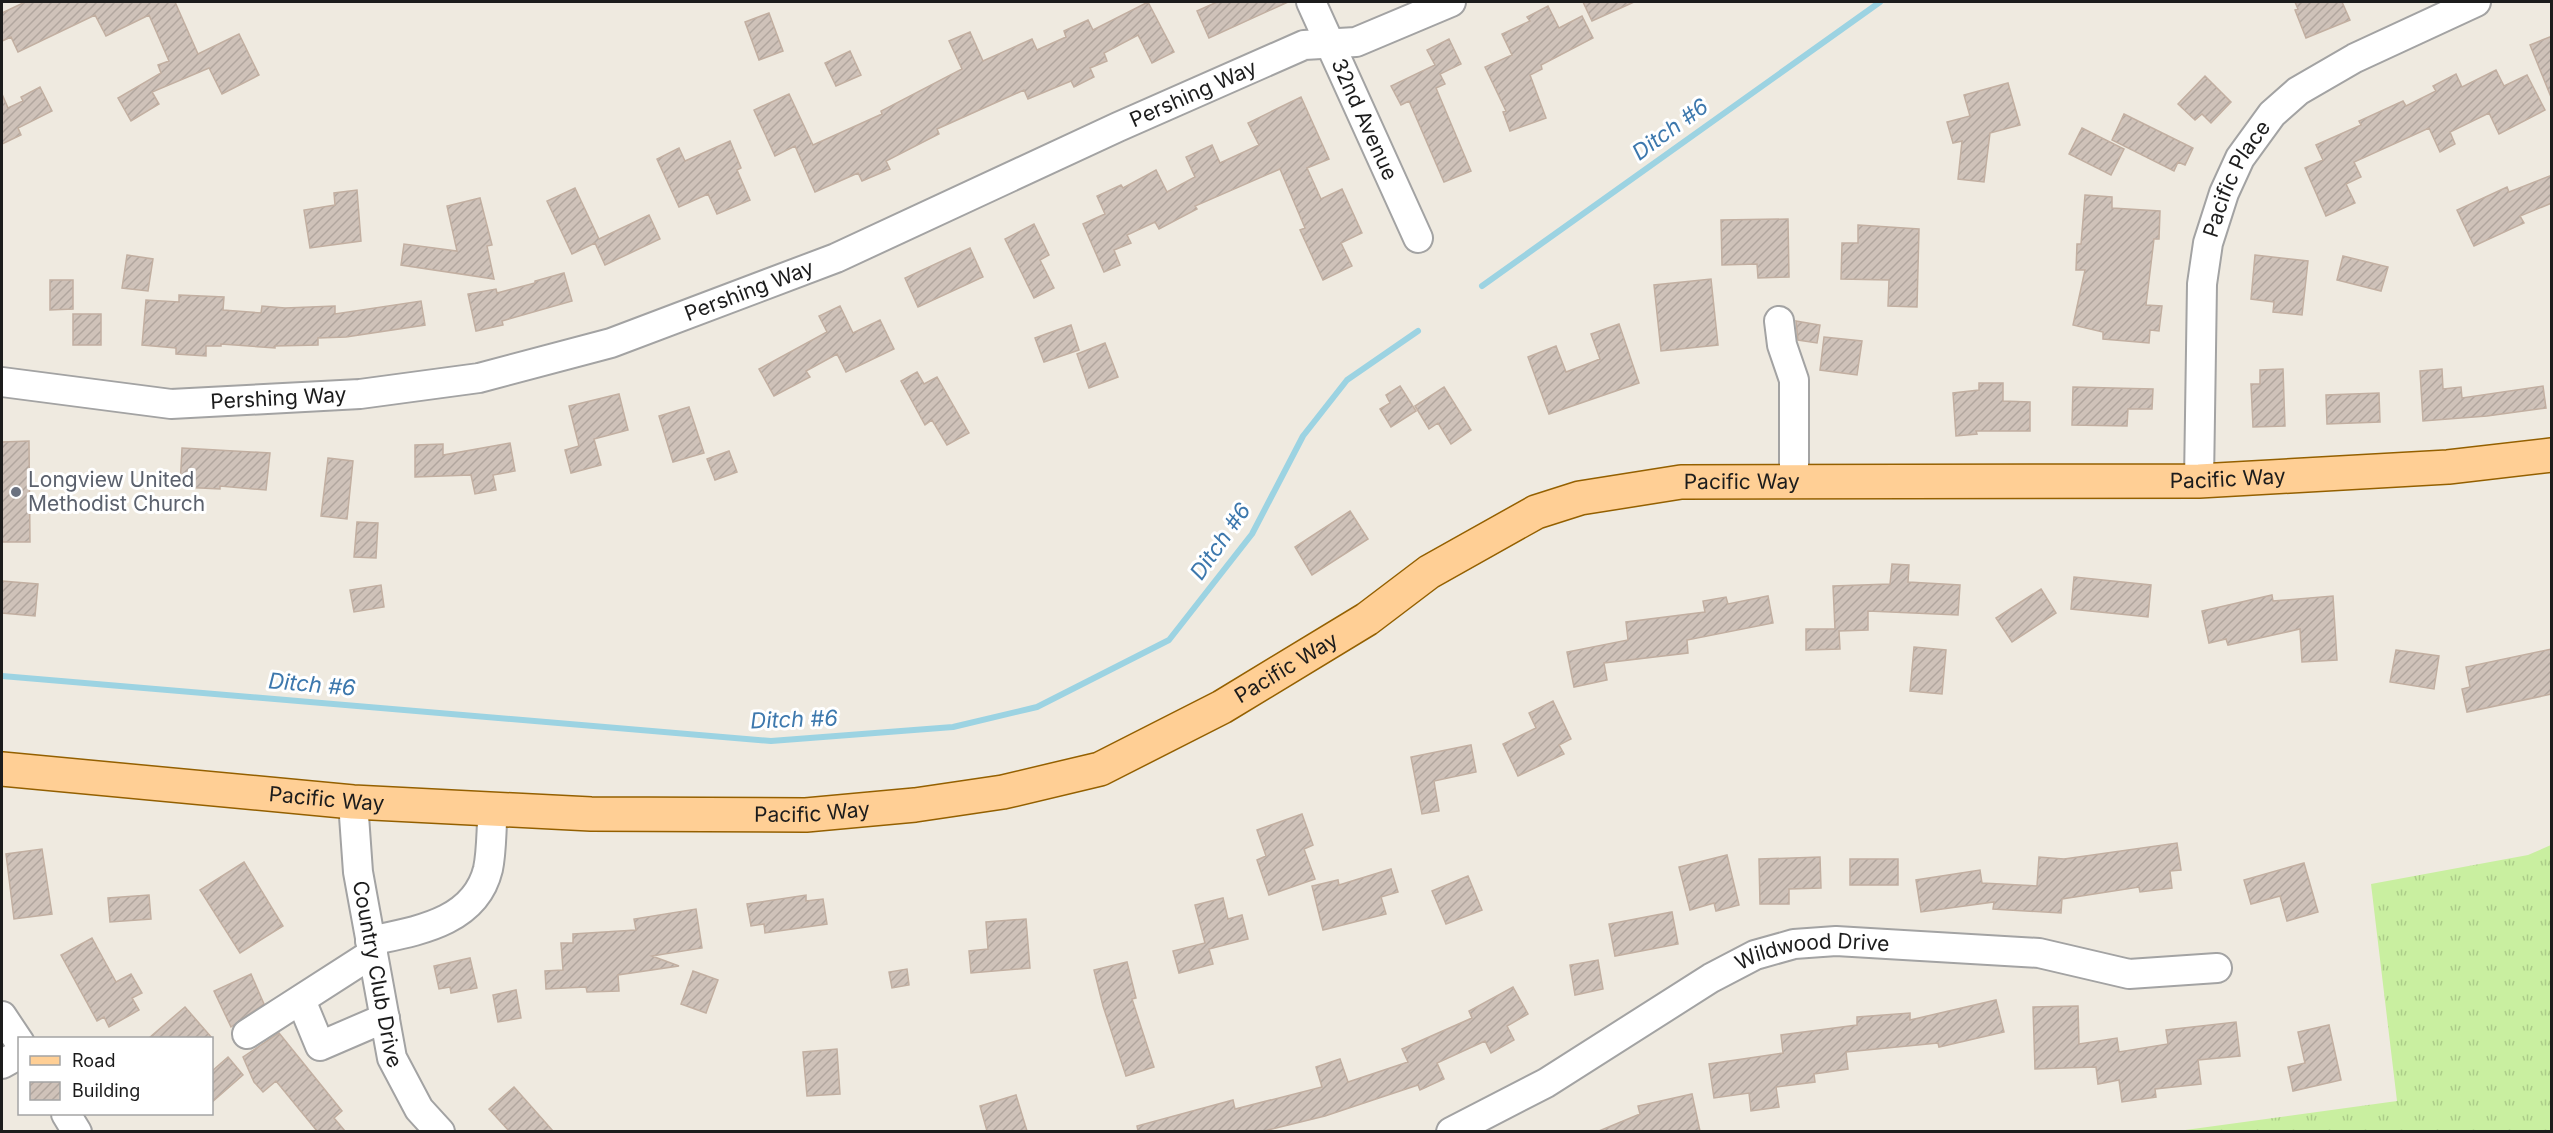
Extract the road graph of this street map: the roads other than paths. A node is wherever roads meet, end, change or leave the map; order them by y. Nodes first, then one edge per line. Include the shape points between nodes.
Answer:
1 (1311, 2) edge
2 (1451, 2) edge
3 (2476, 2) edge
4 (1329, 42) junction
5 (1418, 238) dead end
6 (1779, 321) dead end
7 (2, 382) edge
8 (2552, 455) edge
9 (1794, 482) junction
10 (2199, 482) junction
11 (2, 769) edge
12 (353, 802) junction
13 (493, 809) junction
14 (372, 947) junction
15 (2217, 968) dead end
16 (301, 1000) junction
17 (2, 1016) edge
18 (385, 1018) junction
19 (247, 1034) dead end
20 (18, 1040) edge
21 (18, 1055) edge
22 (2, 1064) edge
23 (67, 1115) edge
24 (77, 1131) edge
25 (440, 1131) edge
26 (1451, 1131) edge

1 - 4 street, 32nd Avenue
2 - 4 street, Pershing Way via 1356,42
3 - 10 street, Pacific Place via 2355,58 2298,91 2272,114 2240,158 2208,243 2202,284
4 - 5 street, 32nd Avenue
4 - 7 street, Pershing Way via 1304,45 1162,107 836,258 611,343 479,378 360,394 171,404
6 - 9 street via 1782,345 1794,380
8 - 10 main road, Pacific Way via 2448,467
9 - 10 main road, Pacific Way
9 - 13 main road, Pacific Way via 1681,482 1580,498 1536,512 1417,579 1367,619 1222,707 1100,769 992,794 806,815 591,814
11 - 12 main road, Pacific Way
12 - 13 main road, Pacific Way
12 - 14 street, Country Club Drive via 358,872
13 - 14 street via 488,869 479,892 463,910 431,927
14 - 16 street
14 - 18 street, Country Club Drive
15 - 26 street, Wildwood Drive via 2129,974 2039,953 1836,942 1794,944 1755,955 1711,978 1546,1083
16 - 18 street via 320,1046
16 - 19 street
17 - 20 street
18 - 25 street, Country Club Drive via 392,1058 419,1109
21 - 22 street
23 - 24 street

